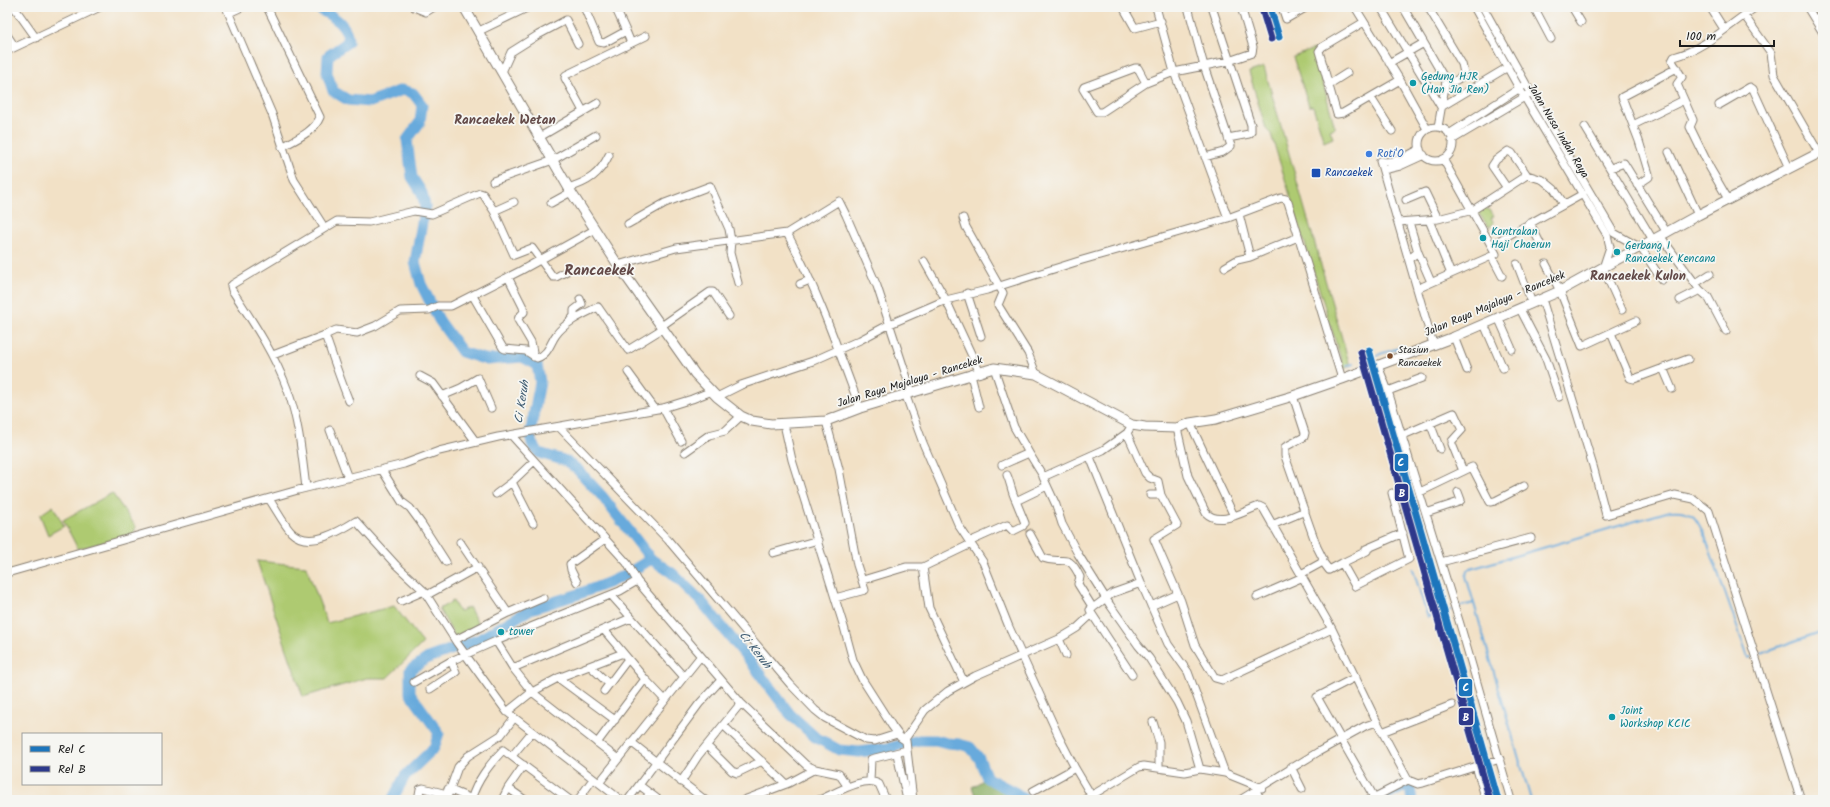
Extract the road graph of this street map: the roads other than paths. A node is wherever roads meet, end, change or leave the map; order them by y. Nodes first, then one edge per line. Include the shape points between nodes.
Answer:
1 (14, 7) edge
2 (81, 7) edge
3 (100, 7) edge
4 (242, 7) edge
5 (267, 7) edge
6 (414, 7) edge
7 (434, 7) edge
8 (464, 7) edge
9 (529, 7) edge
10 (584, 7) edge
11 (616, 7) edge
12 (1123, 7) edge
13 (1156, 7) edge
14 (1188, 7) edge
15 (1212, 7) edge
16 (1241, 7) edge
17 (1282, 7) edge
18 (1308, 7) edge
19 (1355, 7) edge
20 (1388, 7) edge
21 (1402, 7) edge
22 (1428, 7) edge
23 (1474, 7) edge
24 (1484, 7) edge
25 (1534, 7) edge
26 (1572, 7) edge
27 (1710, 7) edge
28 (1756, 7) edge
29 (1807, 7) edge
30 (228, 10) edge
31 (513, 10) edge
32 (86, 14) junction
33 (1823, 14) edge
34 (1744, 15) junction
35 (1816, 21) junction
36 (1161, 22) junction
37 (1364, 22) junction
38 (1581, 22) dead end
39 (1724, 29) junction
40 (479, 31) junction
41 (626, 31) junction
42 (1823, 33) edge
43 (7, 35) edge
44 (646, 36) dead end
45 (36, 38) junction
46 (1551, 38) dead end
47 (631, 43) junction
48 (578, 44) dead end
49 (1422, 44) junction
50 (14, 47) junction
51 (7, 51) edge
52 (1406, 52) junction
53 (1229, 61) junction
54 (1389, 63) junction
55 (1204, 66) junction
56 (1508, 67) junction
57 (1677, 68) junction
58 (502, 72) junction
59 (1174, 72) junction
60 (1347, 73) dead end
61 (1400, 80) junction
62 (1446, 81) junction
63 (1146, 83) junction
64 (1526, 84) junction
65 (1328, 85) junction
66 (1519, 88) junction
67 (1528, 94) junction
68 (1371, 98) junction
69 (1684, 100) junction
70 (598, 103) dead end
71 (1719, 105) dead end
72 (1441, 107) junction
73 (583, 111) junction
74 (1633, 125) junction
75 (1438, 127) junction
76 (1585, 127) dead end
77 (1427, 129) junction
78 (1392, 131) dead end
79 (596, 135) dead end
80 (1450, 137) junction
81 (538, 138) junction
82 (1228, 138) junction
83 (282, 147) junction
84 (1422, 152) junction
85 (1562, 152) junction
86 (1669, 152) dead end
87 (1821, 152) edge
88 (609, 155) dead end
89 (1205, 157) junction
90 (1443, 159) junction
91 (553, 160) junction
92 (1611, 168) junction
93 (1788, 168) junction
94 (1527, 175) junction
95 (493, 181) dead end
96 (1637, 185) junction
97 (1507, 188) junction
98 (570, 190) junction
99 (1583, 194) junction
100 (1728, 199) junction
101 (1406, 200) dead end
102 (514, 202) dead end
103 (551, 202) dead end
104 (1564, 204) junction
105 (1472, 210) junction
106 (494, 211) junction
107 (1239, 214) junction
108 (1698, 215) junction
109 (963, 218) dead end
110 (1228, 218) junction
111 (1438, 219) junction
112 (1429, 220) junction
113 (1398, 222) junction
114 (1409, 222) junction
115 (1530, 223) junction
116 (628, 224) dead end
117 (324, 227) junction
118 (594, 230) junction
119 (787, 233) junction
120 (1298, 237) junction
121 (1660, 237) junction
122 (731, 241) junction
123 (1540, 243) dead end
124 (1491, 244) junction
125 (1641, 248) junction
126 (1418, 252) junction
127 (1250, 257) junction
128 (1492, 257) junction
129 (541, 259) junction
130 (1409, 259) junction
131 (924, 261) dead end
132 (1517, 264) dead end
133 (1546, 264) dead end
134 (618, 265) junction
135 (1225, 267) dead end
136 (1603, 268) junction
137 (567, 271) dead end
138 (1451, 274) junction
139 (1710, 274) dead end
140 (1502, 276) dead end
141 (508, 277) junction
142 (810, 280) junction
143 (1662, 280) dead end
144 (1431, 282) junction
145 (738, 283) dead end
146 (1696, 283) junction
147 (800, 284) dead end
148 (999, 286) junction
149 (1417, 289) junction
150 (1700, 290) junction
151 (1560, 291) junction
152 (967, 294) junction
153 (473, 296) junction
154 (580, 299) dead end
155 (1542, 299) junction
156 (946, 300) junction
157 (1680, 300) dead end
158 (1532, 303) junction
159 (1520, 308) junction
160 (1622, 310) dead end
161 (729, 316) dead end
162 (1498, 317) junction
163 (1636, 321) dead end
164 (568, 324) junction
165 (890, 324) junction
166 (1484, 324) junction
167 (661, 328) junction
168 (1726, 331) dead end
169 (1611, 333) junction
170 (325, 335) junction
171 (981, 336) dead end
172 (1454, 337) junction
173 (1434, 344) junction
174 (1512, 349) dead end
175 (838, 350) junction
176 (272, 355) junction
177 (534, 357) junction
178 (1688, 359) dead end
179 (1378, 366) junction
180 (994, 368) junction
181 (1503, 368) dead end
182 (1663, 368) junction
183 (1467, 370) dead end
184 (628, 372) dead end
185 (975, 374) junction
186 (1036, 374) junction
187 (420, 376) dead end
188 (1422, 378) dead end
189 (1342, 379) junction
190 (1672, 389) dead end
191 (1388, 391) junction
192 (714, 394) junction
193 (909, 395) junction
194 (442, 396) junction
195 (1293, 396) junction
196 (1559, 397) dead end
197 (349, 401) dead end
198 (979, 407) dead end
199 (491, 408) dead end
200 (663, 408) junction
201 (860, 408) junction
202 (655, 409) junction
203 (741, 416) junction
204 (826, 421) junction
205 (1190, 423) junction
206 (1430, 423) junction
207 (784, 424) junction
208 (1132, 425) junction
209 (559, 427) junction
210 (1177, 428) junction
211 (330, 430) dead end
212 (1127, 433) junction
213 (512, 436) junction
214 (1401, 436) junction
215 (681, 441) dead end
216 (476, 442) junction
217 (1440, 449) dead end
218 (685, 452) dead end
219 (1029, 453) junction
220 (1090, 457) junction
221 (534, 461) junction
222 (1002, 465) dead end
223 (382, 470) junction
224 (1463, 471) junction
225 (1007, 475) dead end
226 (1043, 476) junction
227 (348, 478) junction
228 (512, 482) junction
229 (1047, 486) junction
230 (1524, 486) dead end
231 (306, 488) junction
232 (1420, 492) junction
233 (1458, 492) dead end
234 (1392, 493) dead end
235 (496, 494) dead end
236 (1150, 495) dead end
237 (1161, 495) junction
238 (270, 499) junction
239 (1016, 501) junction
240 (1305, 511) junction
241 (1426, 513) junction
242 (1234, 516) junction
243 (533, 523) dead end
244 (1272, 525) junction
245 (1403, 533) junction
246 (1030, 534) tunnel mouth
247 (1531, 538) dead end
248 (605, 539) junction
249 (818, 540) junction
250 (460, 542) dead end
251 (970, 543) junction
252 (773, 553) dead end
253 (446, 562) dead end
254 (1323, 562) junction
255 (1441, 562) junction
256 (1342, 563) junction
257 (478, 567) junction
258 (923, 567) junction
259 (7, 574) edge
260 (1302, 576) junction
261 (635, 579) junction
262 (863, 580) junction
263 (578, 582) dead end
264 (1141, 583) junction
265 (426, 593) junction
266 (1178, 594) junction
267 (611, 595) junction
268 (1257, 597) dead end
269 (543, 598) dead end
270 (836, 598) junction
271 (1106, 598) junction
272 (401, 601) dead end
273 (1151, 606) junction
274 (1093, 611) junction
275 (508, 613) junction
276 (631, 618) junction
277 (1332, 629) junction
278 (604, 630) junction
279 (1058, 639) junction
280 (496, 641) junction
281 (456, 642) junction
282 (464, 653) junction
283 (623, 653) junction
284 (1066, 655) dead end
285 (1022, 656) junction
286 (700, 657) junction
287 (628, 659) junction
288 (451, 661) junction
289 (590, 666) junction
290 (513, 668) junction
291 (1132, 676) dead end
292 (684, 677) junction
293 (1356, 677) junction
294 (558, 678) junction
295 (645, 679) junction
296 (721, 680) junction
297 (963, 680) junction
298 (414, 682) dead end
299 (609, 684) junction
300 (430, 689) dead end
301 (604, 691) dead end
302 (532, 692) junction
303 (665, 700) junction
304 (741, 703) junction
305 (1452, 705) dead end
306 (507, 712) junction
307 (514, 718) junction
308 (615, 720) junction
309 (1152, 722) dead end
310 (1377, 722) junction
311 (723, 725) junction
312 (1382, 732) junction
313 (531, 733) junction
314 (897, 734) junction
315 (905, 740) junction
316 (1342, 740) junction
317 (597, 742) junction
318 (631, 742) junction
319 (707, 746) junction
320 (907, 750) junction
321 (897, 754) junction
322 (512, 756) junction
323 (618, 759) junction
324 (1500, 759) junction
325 (762, 761) junction
326 (656, 762) junction
327 (524, 765) junction
328 (1476, 766) junction
329 (1291, 767) junction
330 (1075, 768) junction
331 (1159, 768) junction
332 (1200, 769) junction
333 (815, 770) junction
334 (1225, 773) junction
335 (1408, 780) junction
336 (596, 781) junction
337 (870, 781) junction
338 (681, 782) junction
339 (786, 784) junction
340 (639, 785) junction
341 (848, 787) junction
342 (508, 788) junction
343 (1259, 789) junction
344 (1302, 789) dead end
345 (1033, 791) dead end
346 (650, 793) junction
347 (447, 794) edge
348 (1093, 797) edge
349 (471, 799) edge
350 (1372, 799) edge
351 (418, 800) edge
352 (502, 800) edge
353 (525, 800) edge
354 (570, 800) edge
355 (578, 800) edge
356 (621, 800) edge
357 (628, 800) edge
358 (645, 800) edge
359 (659, 800) edge
360 (705, 800) edge
361 (744, 800) edge
362 (822, 800) edge
363 (886, 800) edge
364 (907, 800) edge
365 (913, 800) edge
366 (1084, 800) edge
367 (1240, 800) edge
368 (1261, 800) edge
369 (1486, 800) edge
370 (1511, 800) edge
371 (1801, 800) edge

1 - 45 street
2 - 32 street
3 - 32 street
4 - 30 street
5 - 83 street via 320,117 317,125 307,133
6 - 7 street via 426,12
8 - 40 main road, Jalan Raya Majalaya - Rancekek
9 - 31 street
10 - 41 street via 599,42 604,43
11 - 41 street
12 - 36 street via 1135,28
13 - 36 street
14 - 55 street
15 - 53 street
16 - 53 street via 1253,52
17 - 18 street via 1286,19
19 - 37 street
20 - 52 street via 1383,11
21 - 49 street
22 - 62 street via 1462,64 1464,73 1460,79
23 - 56 street, Jalan Nusa Indah Raya
24 - 64 street, Jalan Nusa Indah Raya
25 - 46 street
26 - 38 street
27 - 39 street
28 - 34 street
29 - 35 street
30 - 83 street via 272,114
31 - 40 street
32 - 45 street
33 - 35 street
34 - 39 street
34 - 87 street via 1771,53 1774,75
35 - 42 street
36 - 59 street
37 - 54 street
37 - 65 street via 1322,47 1320,51
39 - 57 street via 1695,50 1674,57 1672,61
40 - 58 main road, Jalan Raya Majalaya - Rancekek
41 - 47 street
43 - 50 street
44 - 47 street
45 - 50 street
47 - 73 street via 566,75 565,78
48 - 58 street via 566,20 512,52
49 - 52 street
49 - 62 street
50 - 51 street
52 - 54 street
52 - 72 street
53 - 55 street
53 - 82 street via 1251,132
54 - 61 street
55 - 59 street
55 - 82 street
56 - 66 street, Jalan Nusa Indah Raya
56 - 72 street
57 - 69 street via 1682,77 1677,84
57 - 74 street via 1622,96
58 - 81 main road, Jalan Raya Majalaya - Rancekek
59 - 63 street
59 - 89 street
60 - 65 street
61 - 68 street
61 - 77 street
62 - 72 street
63 - 63 street via 1099,112 1084,89 1135,68 1138,68
64 - 66 street
64 - 67 street, Jalan Nusa Indah Raya
65 - 68 street via 1337,114 1343,114
66 - 67 street, Jalan Nusa Indah Raya
66 - 80 street
67 - 80 street
67 - 85 street, Jalan Nusa Indah Raya
68 - 78 street
69 - 74 street
69 - 100 street via 1693,120 1690,127
70 - 73 street
71 - 93 street via 1750,87 1753,89
72 - 75 street
73 - 81 street
74 - 96 street via 1650,176
75 - 77 street
75 - 80 street via 1444,129
76 - 92 street
77 - 84 street via 1420,138
79 - 91 street
80 - 90 street via 1450,153
81 - 91 main road, Jalan Raya Majalaya - Rancekek
82 - 89 street via 1230,148
83 - 117 street via 294,180
84 - 90 street via 1434,160
84 - 113 street via 1390,162 1380,161
85 - 99 street, Jalan Nusa Indah Raya
85 - 125 street, Jalan Nusa Indah Raya via 1614,233
86 - 108 street
87 - 93 main road, Jalan Raya Majalaya - Rancekek
88 - 98 street via 604,167
89 - 110 street
90 - 105 street
91 - 95 street
91 - 98 main road, Jalan Raya Majalaya - Rancekek
92 - 96 street via 1624,163
92 - 121 street
93 - 100 main road, Jalan Raya Majalaya - Rancekek
94 - 97 street
94 - 97 street via 1508,151 1492,166
94 - 104 street via 1549,184
96 - 121 street
97 - 105 street
98 - 103 street
98 - 118 main road, Jalan Raya Majalaya - Rancekek
99 - 104 street
99 - 136 street, Jalan Nusa Indah Raya via 1607,235 1610,247
100 - 108 main road, Jalan Raya Majalaya - Rancekek
101 - 111 street via 1425,192
102 - 106 street
104 - 115 street
105 - 111 street
105 - 124 street
106 - 117 street via 480,193 432,214 414,211 369,222 337,220
106 - 129 street via 514,255 532,248
107 - 110 street
107 - 120 street via 1281,198 1286,199
107 - 127 street
108 - 121 main road, Jalan Raya Majalaya - Rancekek
109 - 148 street
110 - 148 street via 1079,260
111 - 112 street
112 - 114 street
112 - 138 street
113 - 114 street
113 - 130 street
114 - 126 street
115 - 123 street
115 - 124 street
116 - 122 street via 665,202 710,186 729,229
117 - 176 street via 231,286
118 - 129 street
118 - 134 main road, Jalan Raya Majalaya - Rancekek
119 - 122 street
119 - 142 street
119 - 165 street via 839,201 877,286
120 - 127 street
120 - 189 street
121 - 125 main road, Jalan Raya Majalaya - Rancekek
121 - 146 street
122 - 134 street via 676,248
122 - 145 street via 730,253
124 - 128 street via 1496,254
125 - 136 main road, Jalan Raya Majalaya - Rancekek
125 - 143 street
126 - 130 street
126 - 144 street
127 - 135 street via 1237,260
128 - 138 street
128 - 140 street
129 - 137 street via 554,277
129 - 141 street
130 - 149 street
131 - 156 street
132 - 158 street
133 - 151 street
134 - 167 main road, Jalan Raya Majalaya - Rancekek
136 - 151 main road, Jalan Raya Majalaya - Rancekek
136 - 160 street
138 - 144 street
139 - 146 street
141 - 153 street
141 - 177 street via 523,307 524,312 518,320 531,342
142 - 147 street
142 - 175 street
144 - 149 street
146 - 150 street
148 - 152 street
148 - 186 street via 1003,293 998,305 1028,353
149 - 173 street
150 - 157 street
150 - 168 street via 1710,301
151 - 155 main road, Jalan Raya Majalaya - Rancekek
151 - 169 street via 1582,346
152 - 156 street
152 - 171 street
153 - 170 street via 449,307 400,311 357,333 336,330
153 - 177 street via 503,348 526,351
154 - 164 street via 582,304 574,310 573,318
155 - 158 main road, Jalan Raya Majalaya - Rancekek
155 - 371 street via 1606,515 1675,495 1694,499 1709,511
156 - 165 street
156 - 185 street
158 - 159 main road, Jalan Raya Majalaya - Rancekek
159 - 162 main road, Jalan Raya Majalaya - Rancekek
159 - 196 street via 1546,360
161 - 167 street via 713,292 710,292
162 - 166 main road, Jalan Raya Majalaya - Rancekek
162 - 174 street
163 - 169 street
164 - 167 street via 599,307 628,350
164 - 177 street via 558,333 545,354
165 - 175 street
165 - 193 street
166 - 172 main road, Jalan Raya Majalaya - Rancekek
166 - 181 street
167 - 192 main road, Jalan Raya Majalaya - Rancekek via 695,374
169 - 182 street via 1630,378 1634,379
170 - 176 street
170 - 197 street
172 - 173 main road, Jalan Raya Majalaya - Rancekek
172 - 183 street
173 - 179 main road, Jalan Raya Majalaya - Rancekek
175 - 192 street via 813,361
175 - 201 street
176 - 231 street via 288,392 297,425
178 - 182 street
179 - 189 main road, Jalan Raya Majalaya - Rancekek
179 - 191 street
180 - 185 main road, Jalan Raya Majalaya - Rancekek
180 - 186 main road, Jalan Raya Majalaya - Rancekek
180 - 219 street via 1014,427
182 - 190 street
184 - 202 street
185 - 193 main road, Jalan Raya Majalaya - Rancekek
185 - 198 street
186 - 208 main road, Jalan Raya Majalaya - Rancekek
187 - 194 street via 433,383
188 - 191 street
189 - 195 main road, Jalan Raya Majalaya - Rancekek
191 - 214 street
192 - 200 street
192 - 203 main road, Jalan Raya Majalaya - Rancekek
193 - 201 main road, Jalan Raya Majalaya - Rancekek
193 - 251 street via 932,466 959,526
194 - 199 street via 478,378
194 - 216 street
195 - 205 main road, Jalan Raya Majalaya - Rancekek via 1216,419
195 - 240 street via 1305,435 1285,447 1285,456
200 - 202 street
200 - 215 street
201 - 204 main road, Jalan Raya Majalaya - Rancekek
202 - 209 street
203 - 207 main road, Jalan Raya Majalaya - Rancekek via 758,422
203 - 218 street via 725,431 709,435
204 - 207 main road, Jalan Raya Majalaya - Rancekek
204 - 262 street via 857,565
205 - 210 main road, Jalan Raya Majalaya - Rancekek
205 - 242 street
206 - 214 street
206 - 217 street
206 - 224 street via 1454,413 1462,430 1452,443
207 - 249 street via 792,460
208 - 210 main road, Jalan Raya Majalaya - Rancekek
208 - 212 street
209 - 213 street
209 - 314 street via 668,540 815,710 866,740 875,741
210 - 242 street via 1188,476 1206,513 1214,518
211 - 227 street
212 - 220 street
212 - 237 street via 1145,473 1158,482
213 - 216 street
213 - 221 street
214 - 232 street
216 - 223 street
219 - 222 street
219 - 226 street
220 - 226 street
220 - 264 street
221 - 228 street
221 - 248 street
223 - 227 street
223 - 253 street
224 - 230 street via 1469,467 1473,468 1491,503
224 - 232 street
225 - 239 street
226 - 229 street
227 - 231 street
228 - 235 street
228 - 243 street
229 - 239 street
229 - 271 street via 1062,524
231 - 238 street
232 - 241 street
233 - 241 street via 1461,500 1459,502
234 - 245 street
236 - 237 street
237 - 266 street via 1177,525 1154,539
238 - 259 street
238 - 265 street via 291,532 297,536 319,539 332,536 356,521
239 - 251 street via 1024,525 1012,531 1007,525
240 - 244 street
240 - 254 street
241 - 255 street
242 - 244 street via 1259,506 1263,508
244 - 260 street
245 - 256 street via 1366,548 1367,551
245 - 256 street via 1409,559 1371,579 1355,586
246 - 274 street via 1043,558 1071,561 1080,577 1078,584
247 - 255 street
248 - 261 street via 627,564
248 - 263 street via 570,564
249 - 252 street
249 - 270 street
250 - 257 street
251 - 258 street
251 - 285 street via 983,562
254 - 256 street via 1329,570
254 - 260 street
255 - 324 street
257 - 265 street
257 - 275 street
258 - 262 street via 906,567
258 - 297 street via 929,608
260 - 268 street
260 - 277 street
261 - 267 street
261 - 286 street
262 - 270 street via 865,590
264 - 271 street
264 - 273 street
265 - 272 street
265 - 281 street
266 - 273 street
266 - 277 street via 1195,645 1211,674 1218,680
267 - 276 street
267 - 280 street
269 - 275 street
270 - 314 street via 853,660
271 - 274 street
271 - 332 street via 1177,702 1186,721
273 - 334 street via 1168,644 1188,672
274 - 279 street via 1077,628
274 - 291 street
275 - 281 street
276 - 278 street
276 - 292 street
277 - 293 street
278 - 283 street
278 - 290 street
279 - 284 street
279 - 285 street
280 - 282 street
280 - 290 street
281 - 282 street
282 - 288 street
282 - 306 street
283 - 287 street
283 - 289 street
285 - 297 street
285 - 330 street
286 - 292 street
286 - 296 street
287 - 295 street
287 - 299 street
288 - 298 street
288 - 300 street via 456,672
289 - 294 street
289 - 299 street
290 - 302 street
292 - 303 street
293 - 310 street
293 - 316 street via 1317,697
294 - 302 street
294 - 308 street
295 - 303 street
295 - 308 street
296 - 304 street
296 - 326 street via 699,704
297 - 315 street via 925,710
299 - 301 street
302 - 306 street
302 - 317 street
303 - 318 street
304 - 311 street
304 - 333 street via 799,759
305 - 312 street
306 - 307 street
307 - 313 street
307 - 347 street via 501,735 468,756 458,767
308 - 317 street
309 - 331 street via 1159,742
310 - 312 street
310 - 316 street
311 - 319 street
311 - 325 street
312 - 335 street
313 - 322 street
313 - 336 street
314 - 315 street
315 - 320 street
316 - 329 street
316 - 350 street
317 - 323 street
318 - 323 street
318 - 326 street
319 - 325 street via 737,773
319 - 338 street
320 - 321 street
320 - 365 street
321 - 337 street via 871,759
321 - 364 street
322 - 327 street
322 - 349 street via 503,750 486,770
323 - 336 street
324 - 328 street
324 - 370 street
325 - 339 street
326 - 338 street
326 - 340 street
327 - 342 street
327 - 354 street
328 - 335 street via 1423,783
328 - 369 street
329 - 343 street
329 - 344 street
330 - 345 street
330 - 348 street
331 - 332 street via 1185,772
331 - 348 street via 1139,767
332 - 334 street
333 - 339 street
333 - 341 street via 839,774
334 - 343 street
335 - 350 street
336 - 355 street
336 - 356 street
337 - 341 street
337 - 363 street via 879,784
338 - 360 street
339 - 361 street
340 - 346 street
340 - 357 street
341 - 362 street
342 - 352 street
342 - 353 street
343 - 367 street
343 - 368 street
346 - 358 street
346 - 359 street
347 - 349 street
347 - 351 street via 423,788 420,789
348 - 366 street

